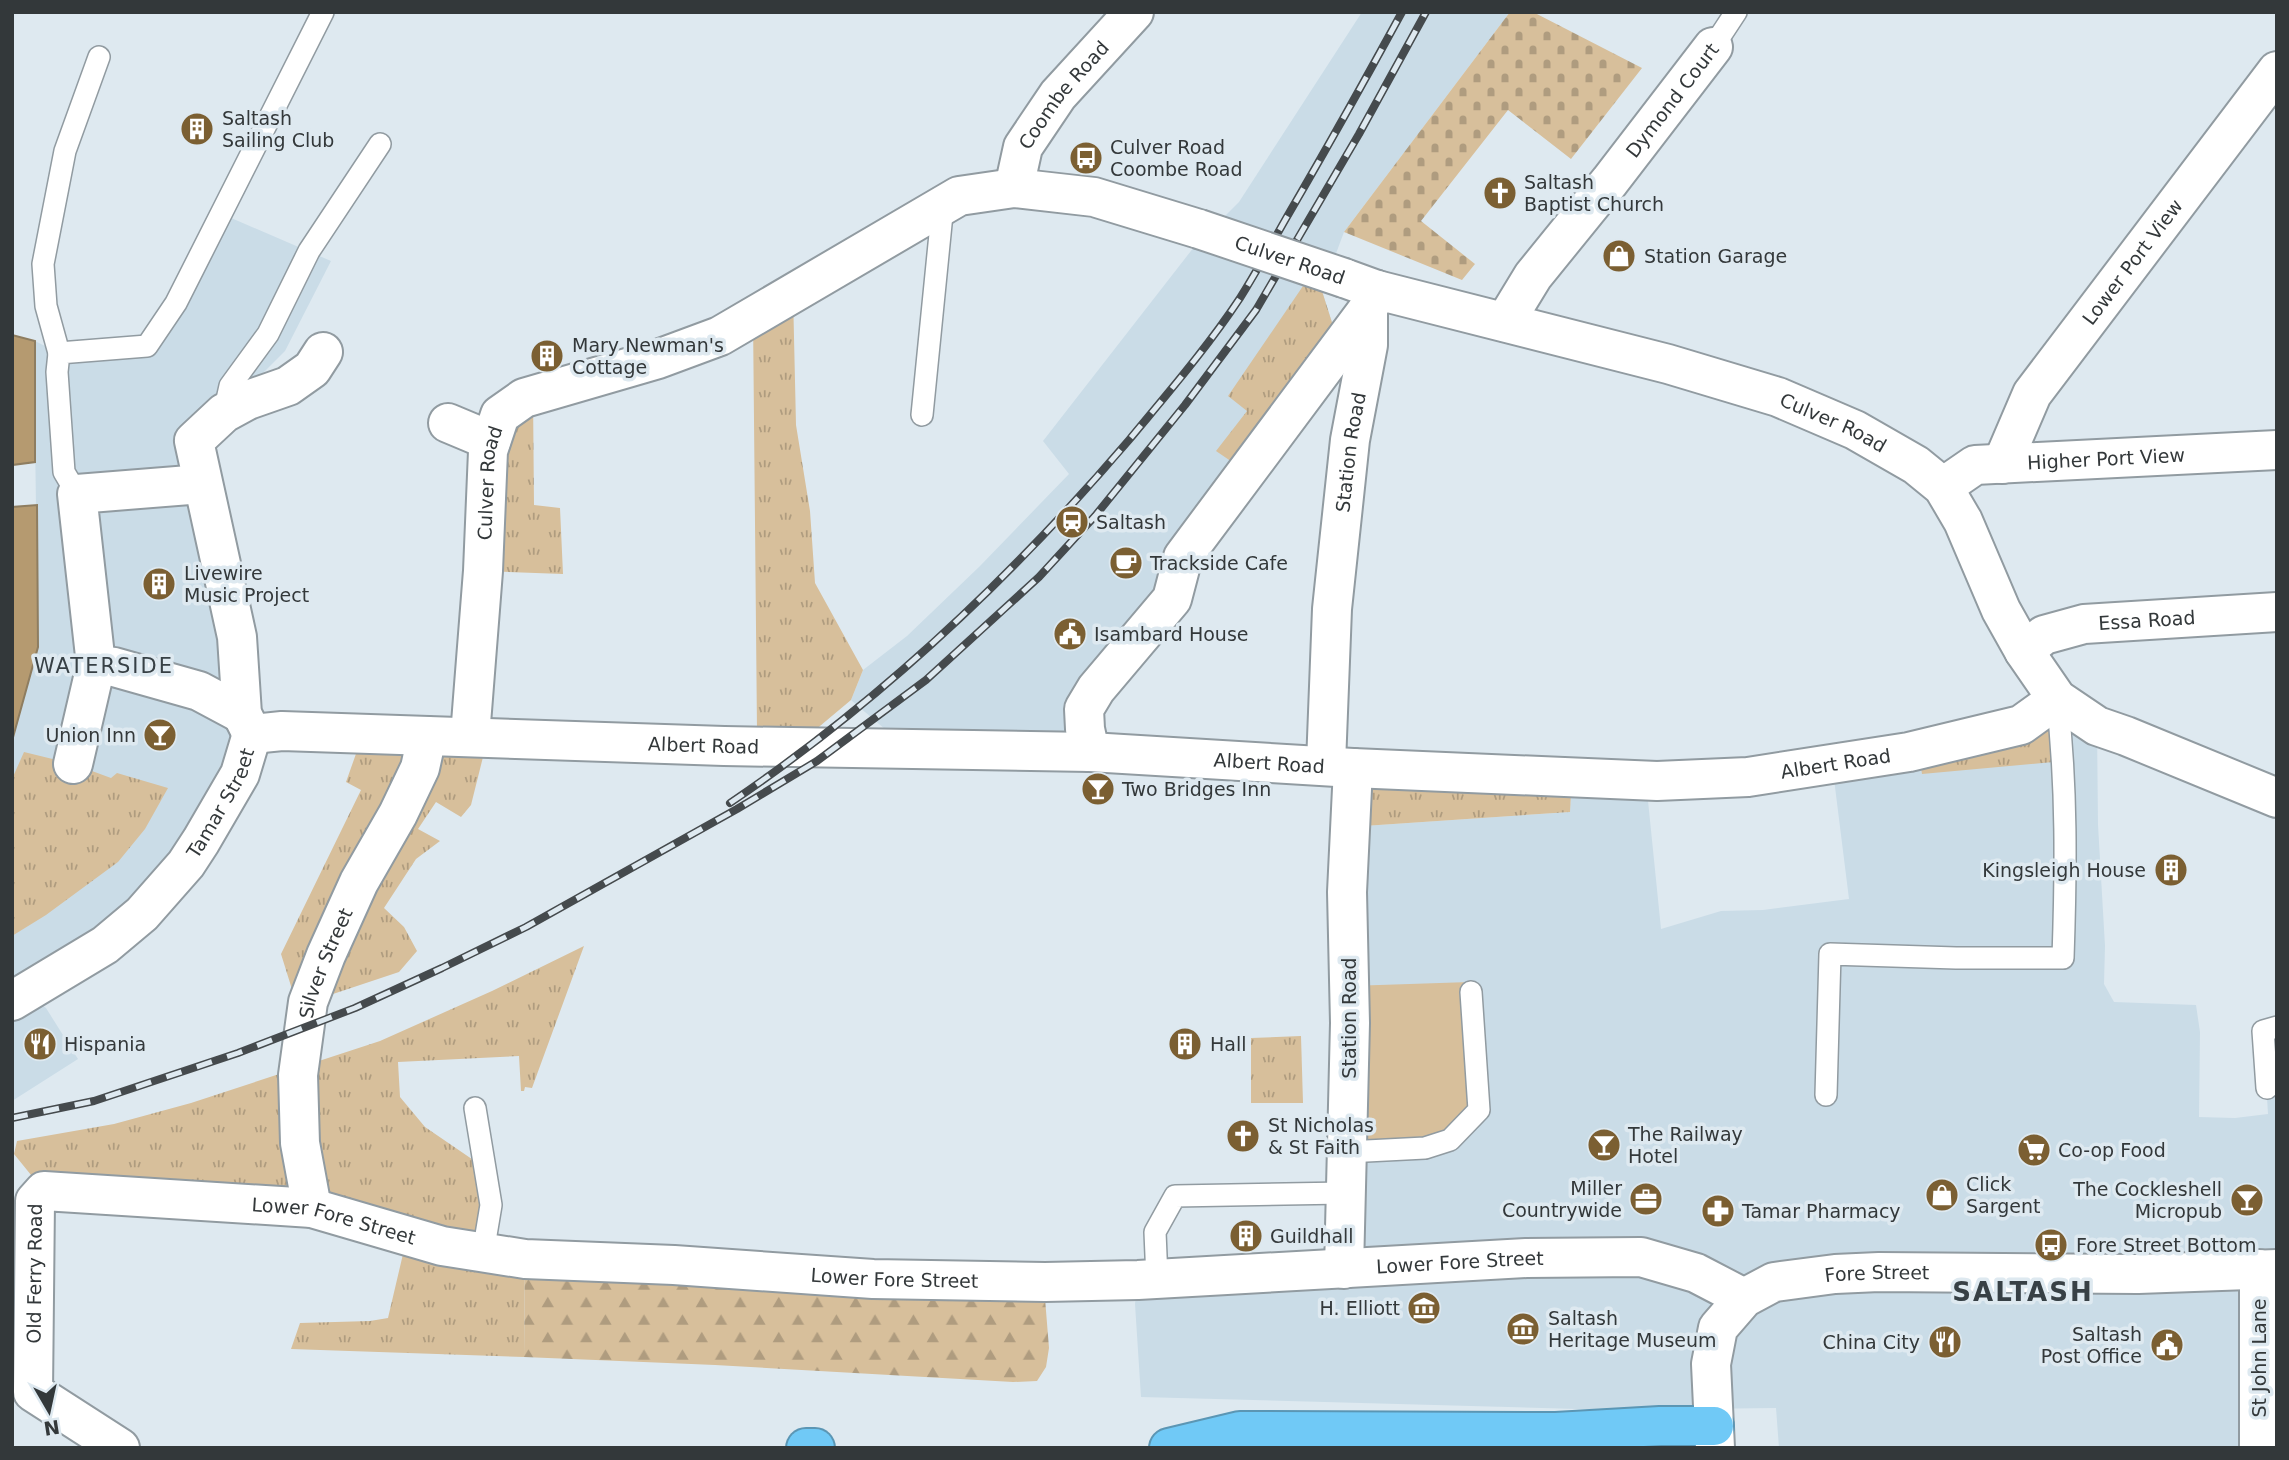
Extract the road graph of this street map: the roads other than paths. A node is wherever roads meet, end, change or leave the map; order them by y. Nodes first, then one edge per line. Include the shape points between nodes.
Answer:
1 (323, 12) edge
2 (1134, 12) edge
3 (1736, 12) edge
4 (1713, 47) joint
5 (99, 57) dead end
6 (2277, 71) edge
7 (380, 144) dead end
8 (1014, 188) junction
9 (943, 204) junction
10 (1363, 293) junction
11 (1505, 321) junction
12 (323, 352) dead end
13 (58, 353) junction
14 (224, 413) junction
15 (922, 415) dead end
16 (448, 423) dead end
17 (491, 441) junction
18 (2277, 450) edge
19 (2003, 464) junction
20 (202, 484) junction
21 (1943, 487) junction
22 (77, 494) junction
23 (2277, 612) edge
24 (2024, 651) junction
25 (96, 665) junction
26 (2057, 699) junction
27 (247, 724) junction
28 (427, 736) junction
29 (470, 736) junction
30 (1090, 752) junction
31 (73, 764) dead end
32 (1340, 766) junction
33 (2277, 798) edge
34 (1471, 992) dead end
35 (12, 1001) edge
36 (2277, 1027) edge
37 (2267, 1087) dead end
38 (1826, 1095) dead end
39 (475, 1108) dead end
40 (1347, 1152) junction
41 (44, 1191) joint
42 (1345, 1193) junction
43 (312, 1208) junction
44 (483, 1253) junction
45 (1345, 1269) junction
46 (2268, 1269) edge
47 (1157, 1279) junction
48 (1744, 1298) junction
49 (22, 1354) edge
50 (1714, 1437) edge
51 (120, 1448) edge
52 (806, 1448) edge
53 (815, 1448) edge
54 (1169, 1448) edge
55 (2259, 1448) edge

1 - 13 lane via 182,292 147,346
2 - 8 street, Coombe Road via 1058,95 1023,147
3 - 4 lane, Dymond Court
4 - 11 street, Dymond Court via 1533,276
5 - 13 lane via 65,152 43,264 46,306
6 - 19 street, Lower Port View via 2032,394
7 - 14 lane via 309,251 268,334 230,386
8 - 9 street, Culver Road via 959,196
8 - 10 street, Culver Road, bridge via 1094,197 1199,229
9 - 15 lane
9 - 17 street, Culver Road via 720,336 524,398 500,415
10 - 11 street, Culver Road
10 - 30 street via 1183,557 1172,600 1084,709
10 - 32 street, Station Road via 1368,345 1350,440 1332,608
11 - 21 street, Culver Road via 1778,397 1855,430 1916,465
12 - 14 street via 312,369 288,386
13 - 22 lane via 64,472
14 - 20 street via 194,442
16 - 17 street
17 - 29 street, Culver Road
18 - 19 street, Higher Port View
19 - 21 street, Higher Port View via 1975,466
20 - 22 street
20 - 27 street via 237,637
21 - 24 street, Culver Road
22 - 25 street
23 - 24 street, Essa Road via 2084,624 2044,635
24 - 26 street, Culver Road
25 - 27 street via 199,691
25 - 31 street
26 - 32 street, Albert Road via 2021,724 1970,738 1748,777 1603,780
26 - 33 street, Culver Road via 2097,726
26 - 38 lane via 2064,761 2063,958 1830,954
27 - 28 street, Tamar Street via 282,731
27 - 35 street, Tamar Street via 240,774 186,864 142,914 105,945
28 - 29 street, Tamar Street
28 - 43 street, Silver Street via 420,768 359,882 309,1002 298,1075 300,1143
29 - 30 street, Albert Road
30 - 32 street, Albert Road
32 - 40 street, Station Road via 1350,1023
34 - 40 lane via 1479,1110 1450,1140 1425,1148
36 - 37 lane via 2263,1031
39 - 44 lane via 491,1205
40 - 42 street, Station Road
41 - 43 street, Lower Fore Street
41 - 49 street, Old Ferry Road via 35,1201
42 - 45 street, Station Road
42 - 47 lane via 1175,1196 1155,1232
43 - 44 street, Lower Fore Street via 428,1243
44 - 47 street, Lower Fore Street via 873,1279
45 - 47 street, Lower Fore Street
45 - 48 street, Lower Fore Street via 1526,1258 1641,1257 1696,1273
46 - 48 street, Fore Street via 2138,1274 1868,1272 1774,1282
46 - 55 street, St John Lane
48 - 50 street, Fore Street via 1718,1328 1711,1364
49 - 51 street, Old Ferry Road via 33,1392
50 - 54 highway via 1660,1426 1556,1432 1240,1431
52 - 53 highway

